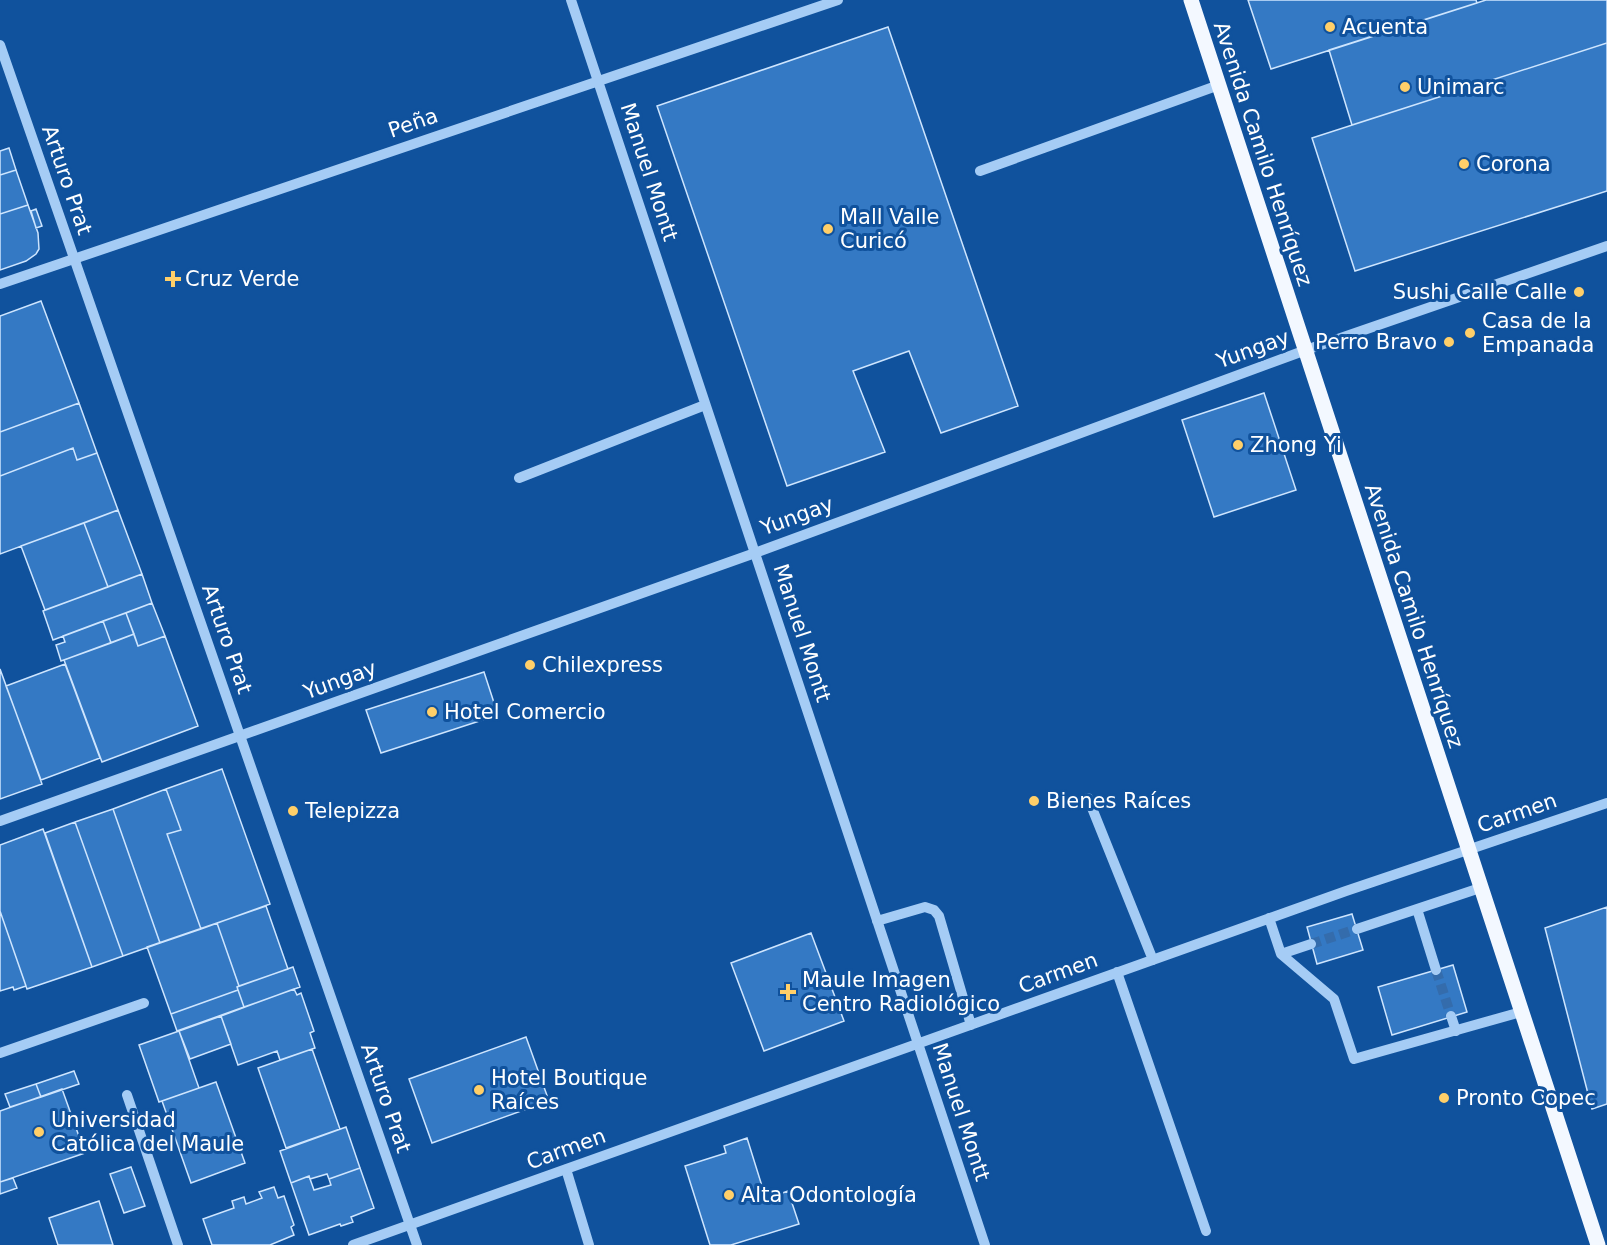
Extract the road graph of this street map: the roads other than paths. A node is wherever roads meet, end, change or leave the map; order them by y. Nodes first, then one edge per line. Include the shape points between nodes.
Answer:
1 (571, 0) edge
2 (838, 0) edge
3 (1191, 0) edge
4 (811, 4) edge
5 (0, 45) edge
6 (598, 81) junction
7 (1219, 85) junction
8 (980, 171) dead end
9 (1607, 246) edge
10 (74, 258) junction
11 (0, 284) edge
12 (1306, 351) junction
13 (705, 405) junction
14 (519, 478) dead end
15 (755, 553) junction
16 (240, 736) junction
17 (1088, 798) dead end
18 (1607, 802) edge
19 (0, 821) edge
20 (1468, 851) junction
21 (1480, 888) junction
22 (1417, 909) junction
23 (1269, 918) junction
24 (877, 921) junction
25 (1357, 929) tunnel mouth
26 (1311, 944) tunnel mouth
27 (1281, 954) junction
28 (1153, 960) junction
29 (1436, 970) tunnel mouth
30 (1117, 972) junction
31 (144, 1003) dead end
32 (1521, 1012) junction
33 (1451, 1016) tunnel mouth
34 (970, 1025) junction
35 (1456, 1031) junction
36 (918, 1043) junction
37 (0, 1053) edge
38 (127, 1095) dead end
39 (566, 1169) junction
40 (410, 1225) junction
41 (1206, 1232) dead end
42 (178, 1245) edge
43 (353, 1245) edge
44 (417, 1245) edge
45 (589, 1245) edge
46 (985, 1245) edge
47 (1598, 1245) edge

1 - 6 street, Manuel Montt
2 - 4 street, Peña
3 - 7 main road, Avenida Camilo Henríquez
4 - 6 street, Peña
5 - 10 street, Arturo Prat
6 - 10 street, Peña
6 - 13 street, Manuel Montt
7 - 8 street
7 - 12 main road, Avenida Camilo Henríquez
9 - 12 street, Yungay
10 - 11 street, Peña
10 - 16 street, Arturo Prat
12 - 15 street, Yungay
12 - 20 main road, Avenida Camilo Henríquez
13 - 14 street
13 - 15 street, Manuel Montt
15 - 16 street, Yungay
15 - 24 street, Manuel Montt
16 - 19 street, Yungay
16 - 40 street, Arturo Prat
17 - 28 street
18 - 20 street, Carmen
20 - 21 main road, Avenida Camilo Henríquez
20 - 23 street, Carmen
21 - 22 street
21 - 32 main road, Avenida Camilo Henríquez
22 - 25 street
22 - 29 street
23 - 27 street
23 - 28 street, Carmen
24 - 34 street via 925,907 934,910
24 - 36 street, Manuel Montt
26 - 27 street
27 - 35 street via 1334,999 1354,1059
28 - 30 street, Carmen
30 - 34 street, Carmen
30 - 41 street
31 - 37 street
32 - 35 street
32 - 47 main road, Avenida Camilo Henríquez
33 - 35 street
34 - 36 street, Carmen
36 - 39 street, Carmen
36 - 46 street, Manuel Montt
38 - 42 street
39 - 40 street, Carmen
39 - 45 street
40 - 43 street, Carmen
40 - 44 street, Arturo Prat

